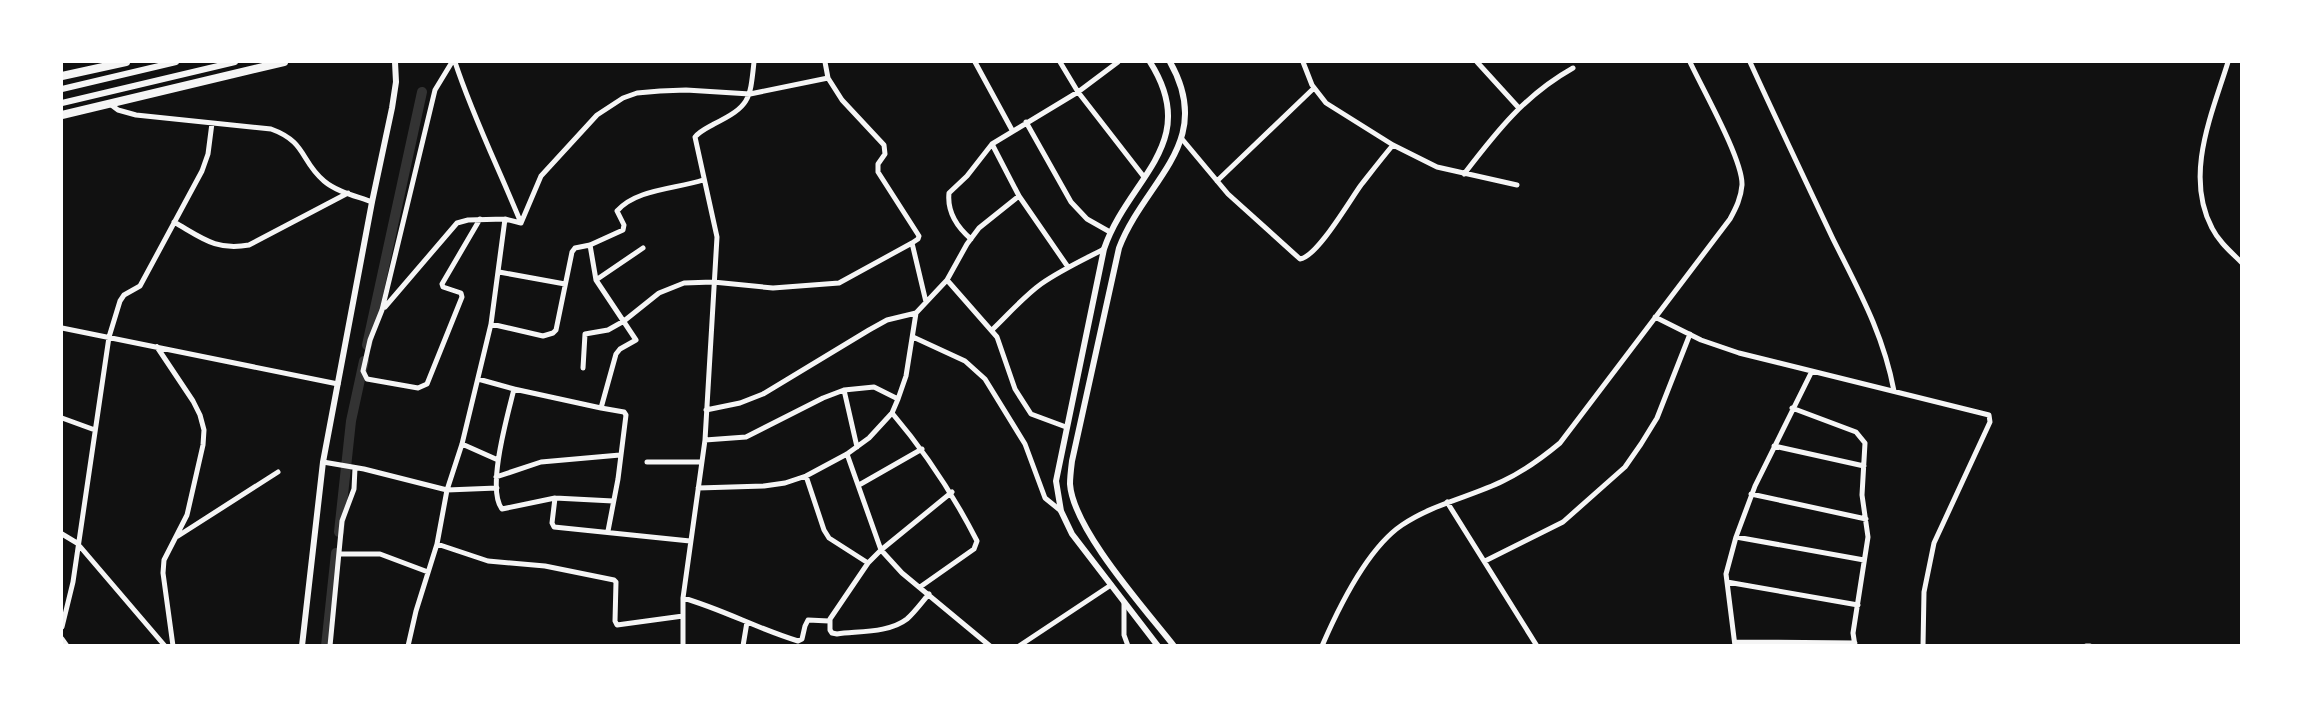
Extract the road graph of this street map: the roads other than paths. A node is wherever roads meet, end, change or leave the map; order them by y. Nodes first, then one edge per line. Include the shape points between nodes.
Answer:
1 (126, 62) edge
2 (176, 62) edge
3 (235, 62) edge
4 (284, 62) edge
5 (395, 62) edge
6 (453, 62) edge
7 (754, 62) edge
8 (825, 62) edge
9 (975, 62) edge
10 (1060, 62) edge
11 (1118, 62) edge
12 (1150, 62) edge
13 (1170, 62) edge
14 (1303, 62) edge
15 (1477, 62) edge
16 (1690, 62) edge
17 (1750, 62) edge
18 (2228, 62) edge
19 (1573, 68) dead end
20 (62, 76) edge
21 (828, 78) junction
22 (1314, 88) junction
23 (62, 89) edge
24 (1078, 92) junction
25 (750, 94) junction
26 (62, 103) edge
27 (110, 104) junction
28 (1518, 107) junction
29 (62, 115) edge
30 (1026, 122) junction
31 (212, 123) junction
32 (1012, 130) junction
33 (1182, 139) junction
34 (992, 144) junction
35 (1393, 145) junction
36 (1164, 146) junction
37 (1176, 154) junction
38 (1464, 174) junction
39 (1144, 177) junction
40 (703, 180) junction
41 (1217, 181) junction
42 (1517, 185) dead end
43 (348, 193) junction
44 (1018, 196) junction
45 (372, 202) junction
46 (480, 219) junction
47 (506, 219) junction
48 (174, 222) junction
49 (520, 223) junction
50 (1110, 232) junction
51 (971, 239) junction
52 (912, 243) junction
53 (590, 245) junction
54 (643, 248) dead end
55 (1104, 249) junction
56 (2241, 263) edge
57 (1068, 267) junction
58 (498, 272) junction
59 (596, 280) junction
60 (947, 280) junction
61 (713, 282) junction
62 (565, 284) junction
63 (926, 302) junction
64 (382, 310) junction
65 (916, 313) junction
66 (1655, 317) junction
67 (624, 321) junction
68 (491, 324) junction
69 (62, 328) edge
70 (992, 330) junction
71 (1690, 334) junction
72 (110, 337) junction
73 (913, 337) junction
74 (157, 347) junction
75 (583, 368) dead end
76 (1812, 371) junction
77 (478, 379) junction
78 (338, 384) junction
79 (514, 389) junction
80 (844, 390) junction
81 (1894, 391) junction
82 (898, 399) junction
83 (601, 408) junction
84 (1792, 408) junction
85 (706, 410) junction
86 (892, 413) junction
87 (62, 418) edge
88 (1066, 427) junction
89 (95, 430) junction
90 (705, 440) junction
91 (462, 444) junction
92 (1774, 446) junction
93 (856, 447) junction
94 (922, 449) junction
95 (847, 454) junction
96 (620, 455) junction
97 (498, 460) junction
98 (647, 462) dead end
99 (701, 462) junction
100 (326, 463) junction
101 (1864, 466) junction
102 (353, 468) junction
103 (278, 472) dead end
104 (806, 476) junction
105 (496, 477) junction
106 (859, 485) junction
107 (497, 488) junction
108 (698, 488) junction
109 (447, 490) junction
110 (952, 492) junction
111 (1751, 494) junction
112 (555, 498) junction
113 (613, 501) junction
114 (1447, 502) junction
115 (1060, 511) junction
116 (1866, 519) junction
117 (608, 531) junction
118 (62, 534) edge
119 (177, 537) junction
120 (1736, 537) junction
121 (690, 541) junction
122 (77, 543) junction
123 (437, 544) junction
124 (881, 550) junction
125 (340, 554) junction
126 (1864, 560) junction
127 (1485, 561) junction
128 (868, 564) junction
129 (428, 572) junction
130 (1121, 577) junction
131 (1727, 582) junction
132 (1111, 585) junction
133 (920, 587) junction
134 (929, 594) junction
135 (683, 598) junction
136 (1124, 602) junction
137 (1858, 604) junction
138 (683, 616) junction
139 (830, 621) junction
140 (747, 622) junction
141 (62, 627) edge
142 (62, 639) edge
143 (1735, 644) edge
144 (1855, 644) edge
145 (67, 645) edge
146 (165, 645) edge
147 (173, 645) edge
148 (302, 645) edge
149 (330, 645) edge
150 (408, 645) edge
151 (683, 645) edge
152 (743, 645) edge
153 (990, 645) edge
154 (1020, 645) edge
155 (1128, 645) edge
156 (1158, 645) edge
157 (1174, 645) edge
158 (1322, 645) edge
159 (1537, 645) edge
160 (1923, 645) edge

1 - 20 highway
2 - 23 street
3 - 26 street
4 - 27 highway
5 - 45 street via 392,108
6 - 49 street
6 - 64 street via 435,90
7 - 25 street
8 - 21 street
9 - 32 street
10 - 24 street
11 - 24 street
12 - 36 street via 1167,102
13 - 33 street via 1182,91
14 - 22 street
15 - 28 street
16 - 66 street via 1738,161 1740,202
17 - 81 street via 1877,327
18 - 56 street via 2201,150 2201,186 2212,228
19 - 28 street
21 - 25 street
21 - 52 street via 842,100 884,145 878,172 919,236
22 - 35 street via 1326,103
22 - 41 street
24 - 30 street
24 - 39 street
25 - 40 street via 738,110 695,137
25 - 49 street via 660,91 637,93 610,105 541,176
27 - 29 highway
27 - 31 street via 127,113
28 - 38 street
30 - 32 street
30 - 50 street via 1079,214
31 - 43 street via 282,132 299,146 325,182
31 - 48 street via 202,171
32 - 34 street
33 - 37 street
33 - 41 street
34 - 44 street
34 - 51 street via 949,193 955,222
35 - 38 street via 1437,167
35 - 41 street via 1335,224 1304,258 1295,256
36 - 37 street
36 - 39 street
37 - 130 street via 1119,248 1072,461 1070,486 1076,507 1088,532
38 - 42 street
39 - 50 street
40 - 53 street via 649,192 619,208 617,215 623,230
40 - 61 street via 717,237
43 - 45 street
43 - 48 street via 249,245 212,244
44 - 51 street via 991,216
44 - 57 street
45 - 78 street
46 - 47 street
46 - 64 street via 463,220 451,228
46 - 64 street via 442,284 462,297 424,386 408,387 367,379 364,375 370,340
47 - 49 street
47 - 58 street
48 - 72 street via 140,286 120,301
50 - 55 street
51 - 60 street
52 - 61 street via 839,284 773,288
52 - 63 street
53 - 59 street
53 - 62 street via 572,252
54 - 59 street
55 - 57 street
55 - 88 street
57 - 70 street via 1027,296
58 - 62 street
58 - 68 street
59 - 67 street
60 - 63 street
60 - 70 street
61 - 67 street via 670,287
61 - 85 street
62 - 68 street via 553,333 543,336
63 - 65 street
65 - 73 street
65 - 85 street via 869,330 752,400
66 - 71 street
66 - 114 street via 1560,443 1502,482
67 - 75 street via 608,330 585,333
67 - 83 street via 636,340 616,354
68 - 77 street
69 - 72 street
70 - 88 street via 1002,346 1022,403 1031,414
71 - 76 street via 1739,353
71 - 127 street via 1657,418 1625,466 1563,522
72 - 74 street
72 - 89 street
73 - 82 street
73 - 115 street via 965,361 985,379 1025,444 1045,498
74 - 78 street
74 - 119 street via 193,401 204,430 188,515
76 - 81 street
76 - 84 street
77 - 79 street
77 - 91 street
78 - 100 street
79 - 83 street
79 - 97 street
80 - 82 street via 874,387
80 - 90 street via 746,437
80 - 93 street
81 - 160 street via 1987,414 1990,418 1934,543 1924,592
82 - 86 street
83 - 96 street via 626,415
84 - 92 street
84 - 101 street via 1856,432 1865,443
85 - 90 street
86 - 93 street
86 - 94 street
87 - 89 street
88 - 115 street via 1056,481
89 - 122 street
90 - 99 street
91 - 97 street
91 - 109 street
92 - 101 street
92 - 111 street
93 - 95 street
94 - 106 street
94 - 110 street
95 - 104 street
95 - 106 street
96 - 105 street via 541,462
96 - 113 street
97 - 105 street
98 - 99 street
99 - 108 street
100 - 102 street
100 - 148 street
101 - 116 street via 1862,495
102 - 109 street
102 - 125 street via 354,489 342,521
103 - 119 street
104 - 108 street via 764,486
104 - 128 street via 824,530
105 - 107 street
106 - 124 street
107 - 109 street
107 - 112 street via 502,509
108 - 121 street
109 - 123 street
110 - 124 street
110 - 133 street via 976,545
111 - 116 street
111 - 120 street
112 - 113 street
112 - 117 street via 554,527
113 - 117 street
114 - 127 street
114 - 158 street via 1401,526 1386,540 1339,607
115 - 132 street via 1072,534
116 - 126 street
117 - 121 street
118 - 122 street
119 - 147 street via 164,560 163,573
120 - 126 street
120 - 131 street
121 - 135 street
122 - 141 street
122 - 146 street
123 - 129 street
123 - 138 street via 488,561 545,566 614,580 617,625
124 - 128 street
124 - 133 street
125 - 129 street via 380,554
125 - 149 street
126 - 137 street
127 - 159 street
128 - 139 street
129 - 150 street
130 - 132 street
130 - 157 street
131 - 137 street
131 - 143 street
132 - 136 street
132 - 154 street
133 - 134 street
134 - 139 street via 904,621 880,630 832,633
134 - 153 street
135 - 138 street
135 - 140 street
136 - 155 street via 1124,635
136 - 156 street
137 - 144 street
138 - 151 street
139 - 140 street via 808,620 798,641
140 - 152 street
142 - 145 street
143 - 144 street

